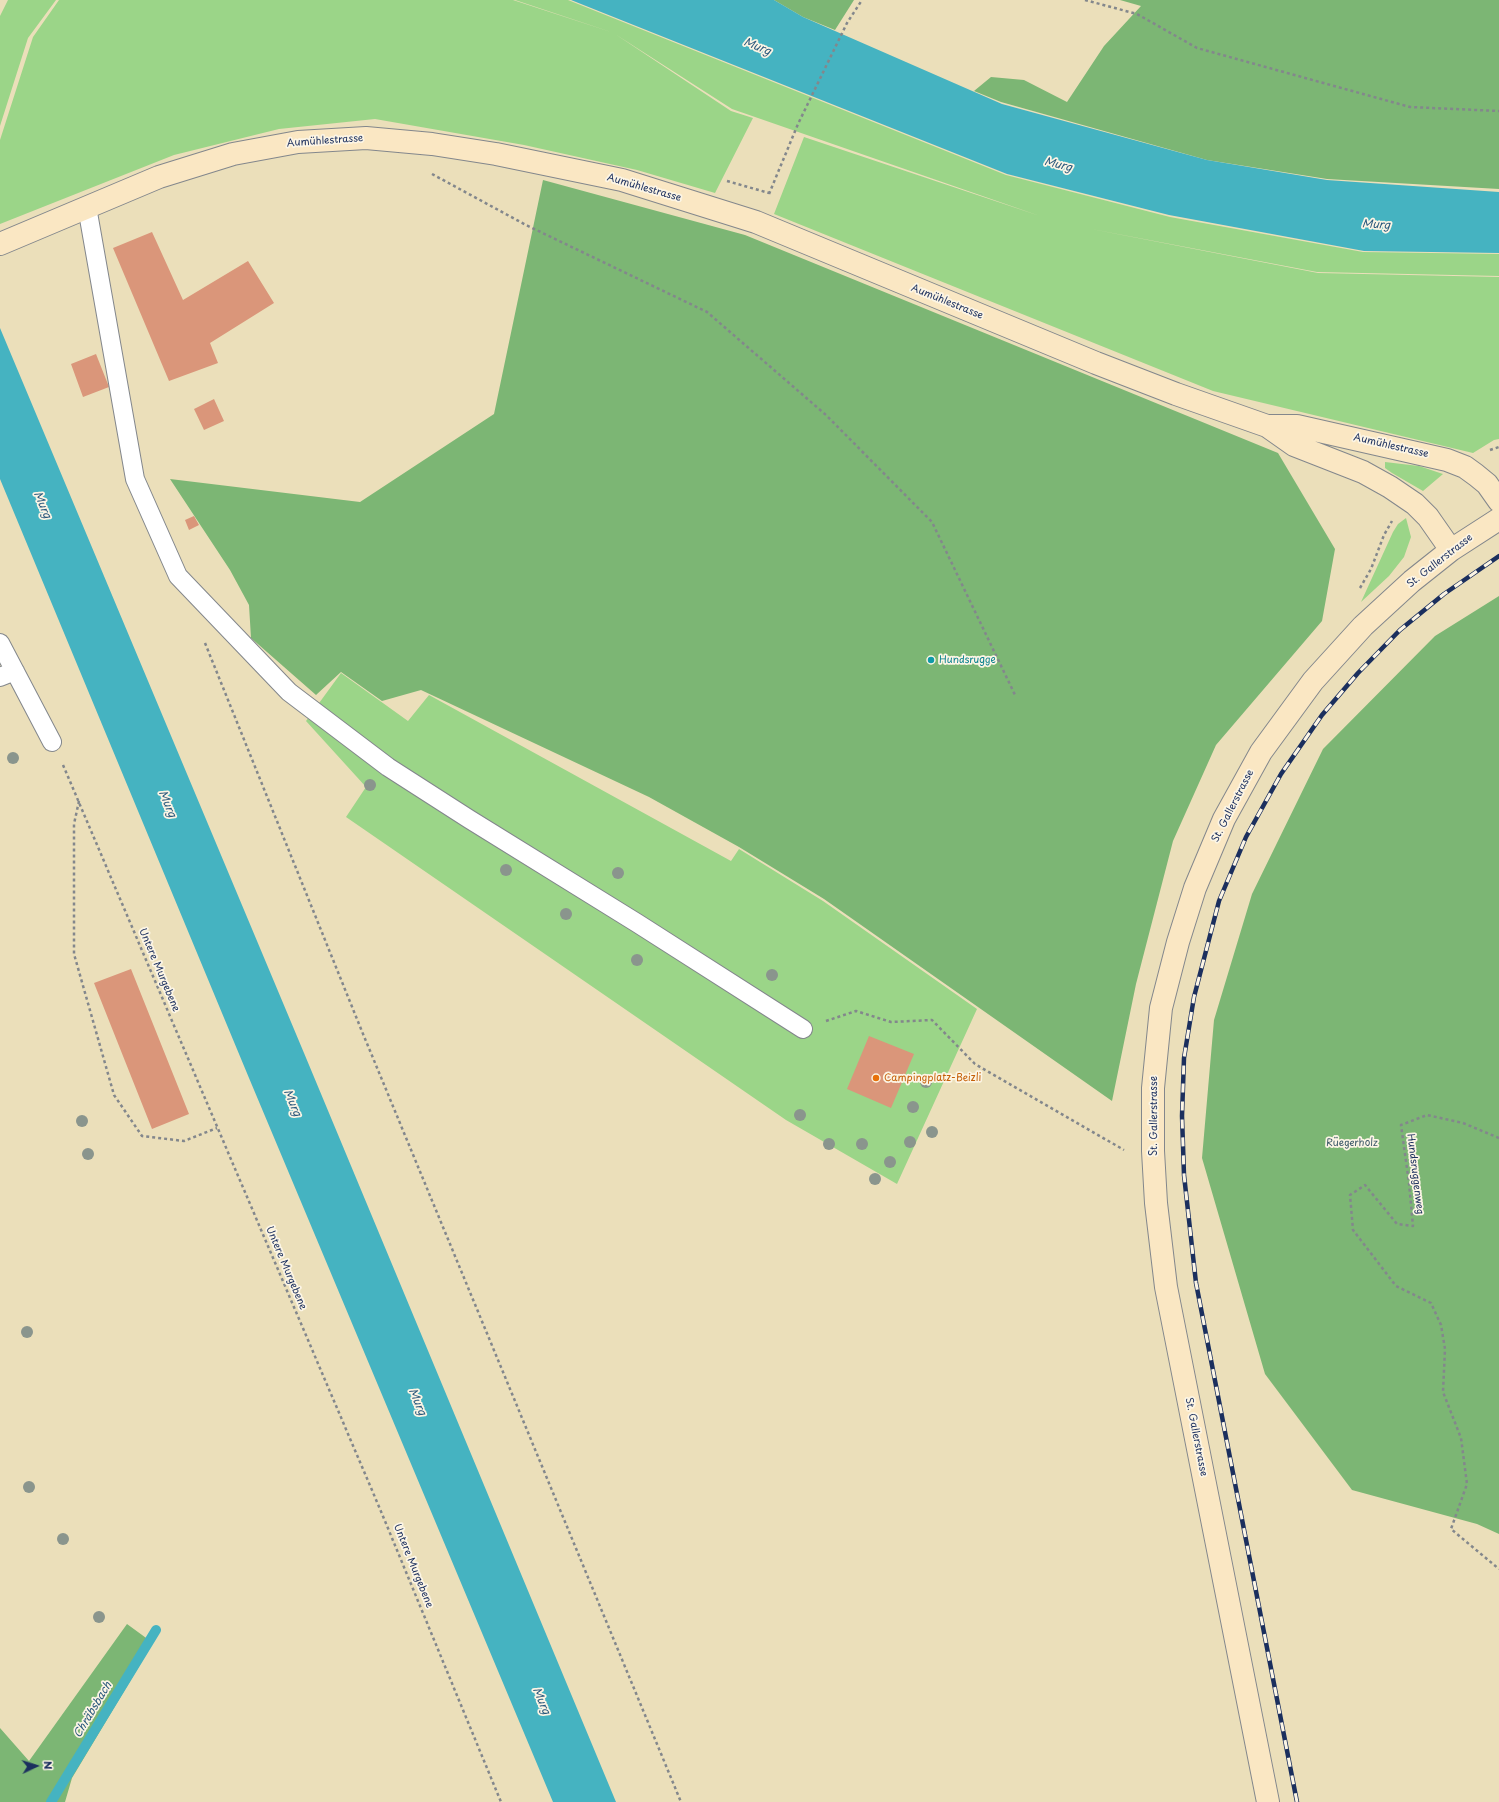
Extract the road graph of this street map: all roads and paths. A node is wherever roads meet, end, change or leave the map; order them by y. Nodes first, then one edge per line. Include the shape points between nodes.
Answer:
1 (862, 0) edge
2 (1085, 0) edge
3 (1499, 111) edge
4 (429, 172) dead end
5 (769, 193) dead end
6 (87, 207) junction
7 (0, 244) edge
8 (1267, 426) junction
9 (1499, 501) edge
10 (1499, 519) edge
11 (1451, 550) junction
12 (204, 642) dead end
13 (0, 643) edge
14 (8, 674) edge
15 (1016, 698) dead end
16 (52, 742) joint
17 (79, 801) junction
18 (803, 1029) joint
19 (217, 1128) junction
20 (1499, 1138) edge
21 (1128, 1152) dead end
22 (1499, 1569) edge
23 (501, 1802) edge
24 (681, 1802) edge
25 (1268, 1802) edge

1 - 5 path via 847,23 798,124
2 - 3 path via 1137,14 1197,48 1410,107
4 - 15 path via 526,226 707,312 826,415 932,522
6 - 7 street, Aumühlestrasse
6 - 8 street, Aumühlestrasse via 167,174 233,154 298,142 366,138 432,144 496,154 622,180 756,222 1096,363
6 - 18 lane via 135,479 178,576 288,692 388,767
8 - 9 street, Aumühlestrasse via 1297,426 1446,460 1465,467 1476,475 1487,484
8 - 11 street, Aumühlestrasse via 1294,445 1363,472 1403,495 1428,517
10 - 11 street, St. Gallerstrasse
11 - 25 street, St. Gallerstrasse via 1412,581 1364,626 1313,681 1261,752 1224,819 1195,888 1161,1008 1152,1088 1153,1151 1166,1286
12 - 24 path via 364,1037
13 - 14 lane
14 - 16 lane
16 - 17 path, Untere Murgebene
17 - 19 path, Untere Murgebene
17 - 19 path via 74,824 74,954 114,1096 142,1136 184,1140
18 - 21 path via 856,1011 891,1022 932,1020 975,1064
19 - 23 path, Untere Murgebene via 377,1501
20 - 22 path, Hundsruggenweg via 1464,1123 1427,1115 1400,1125 1413,1226 1397,1224 1365,1185 1350,1195 1353,1230 1396,1286 1431,1303 1441,1325 1444,1348 1443,1392 1461,1438 1467,1484 1451,1529

